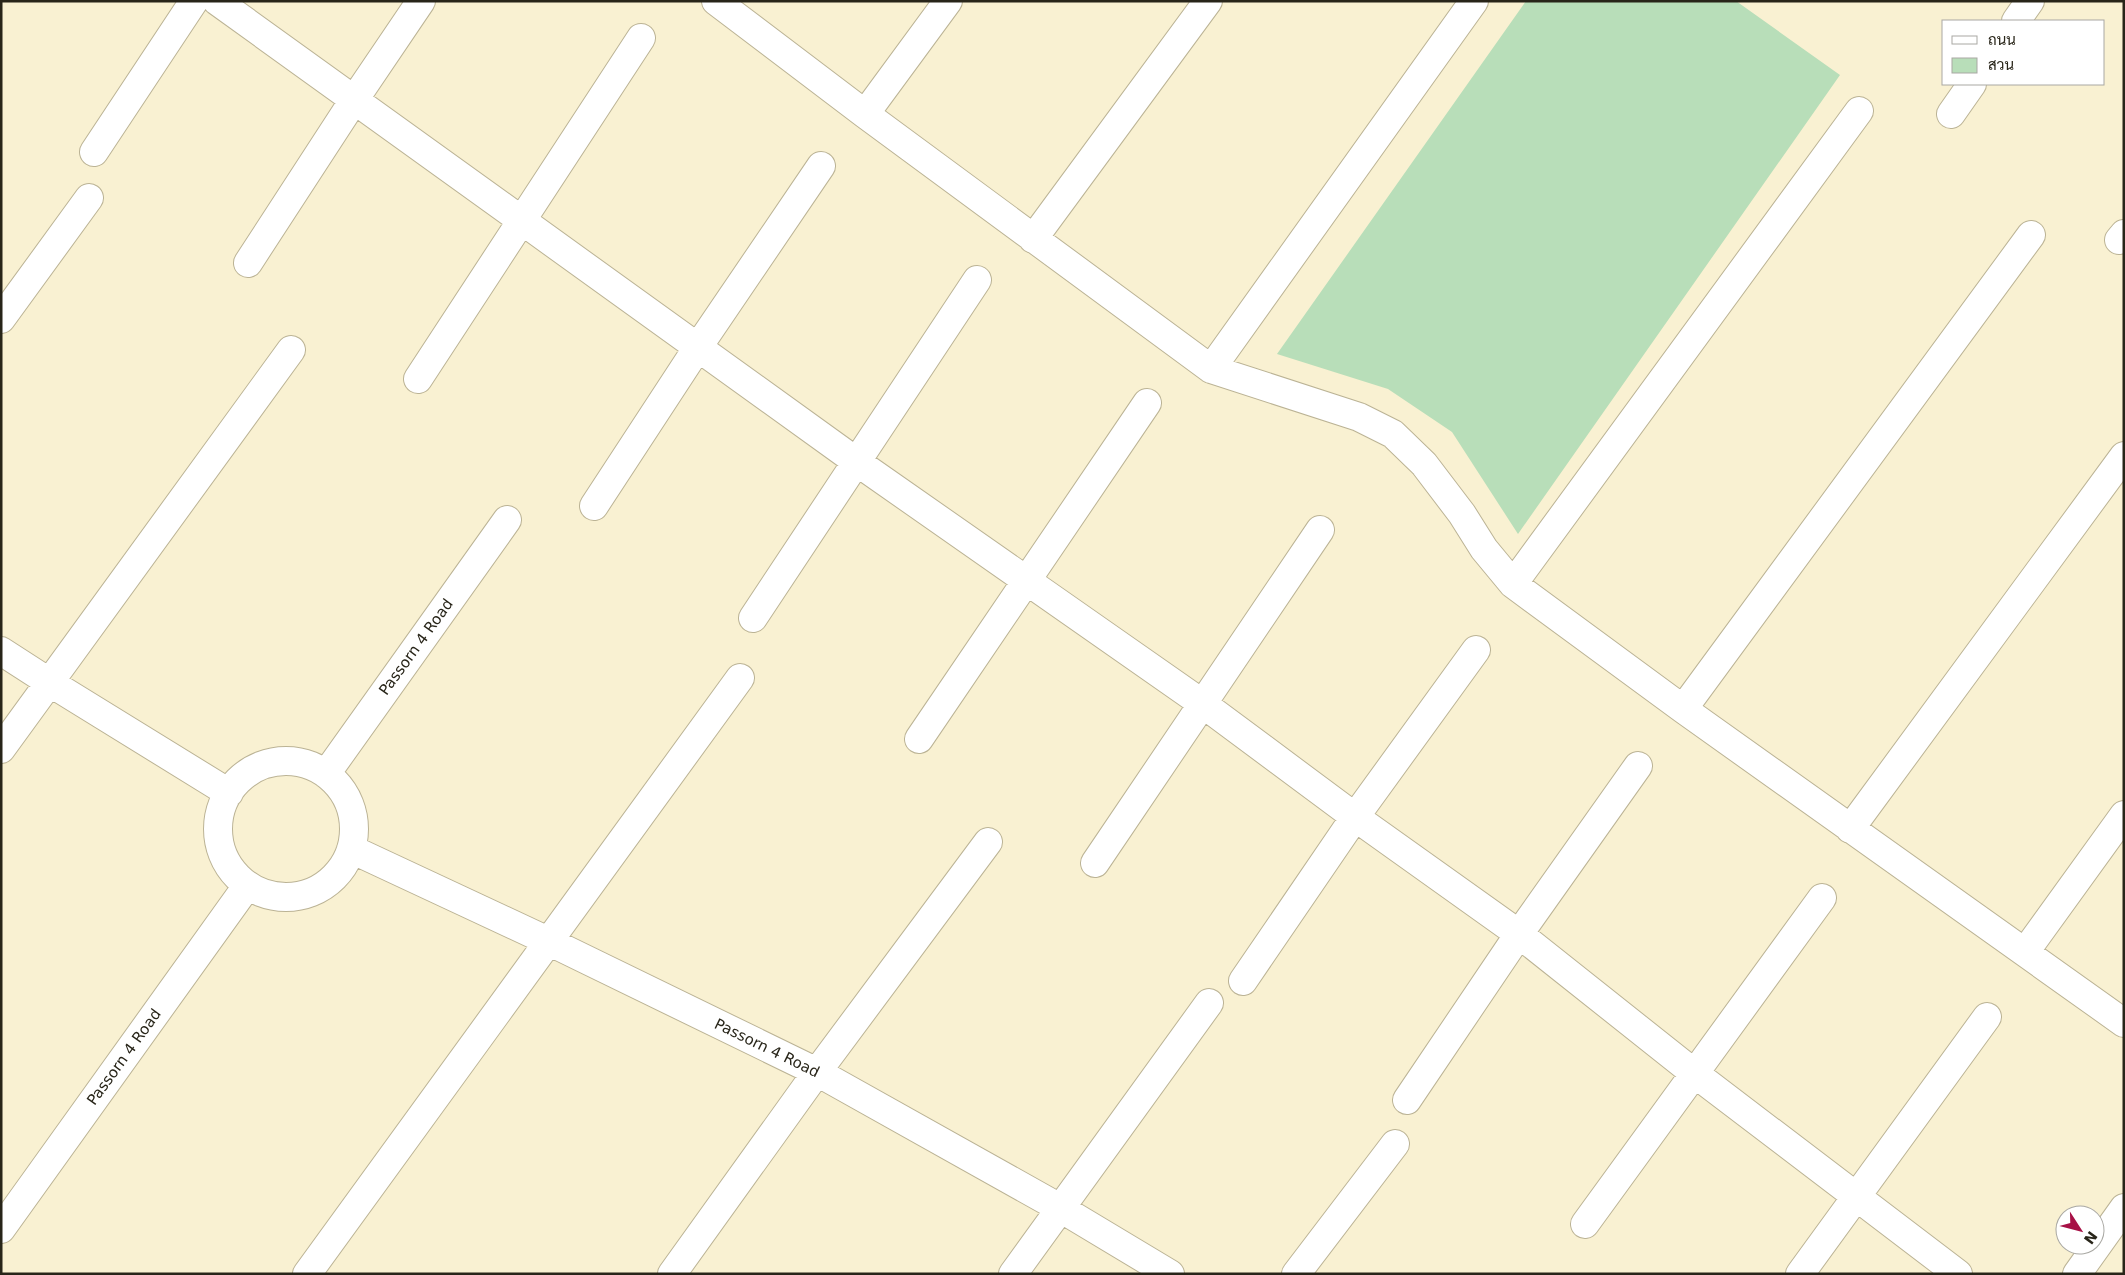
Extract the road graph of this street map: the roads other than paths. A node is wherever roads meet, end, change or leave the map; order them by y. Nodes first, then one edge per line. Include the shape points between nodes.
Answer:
1 (194, 1) edge
2 (217, 1) edge
3 (421, 1) edge
4 (716, 1) edge
5 (948, 1) edge
6 (1208, 1) edge
7 (1474, 1) edge
8 (2030, 1) edge
9 (2017, 20) edge
10 (641, 38) dead end
11 (1971, 85) edge
12 (354, 100) junction
13 (1859, 110) dead end
14 (865, 114) junction
15 (1951, 114) dead end
16 (94, 152) dead end
17 (821, 166) dead end
18 (89, 198) dead end
19 (522, 221) junction
20 (2031, 235) dead end
21 (1033, 239) junction
22 (248, 263) dead end
23 (977, 280) dead end
24 (1, 319) edge
25 (698, 347) junction
26 (291, 350) dead end
27 (1211, 369) junction
28 (418, 379) dead end
29 (1147, 403) dead end
30 (2124, 456) edge
31 (857, 462) junction
32 (594, 506) dead end
33 (507, 520) dead end
34 (1320, 530) dead end
35 (1026, 581) junction
36 (1514, 584) junction
37 (753, 618) dead end
38 (1476, 650) dead end
39 (1, 651) edge
40 (740, 678) dead end
41 (49, 682) junction
42 (1203, 704) junction
43 (1683, 710) junction
44 (919, 739) dead end
45 (1, 749) edge
46 (1638, 766) dead end
47 (326, 774) junction
48 (228, 793) junction
49 (2124, 815) edge
50 (1355, 817) junction
51 (1850, 829) junction
52 (988, 842) dead end
53 (351, 848) junction
54 (1095, 863) dead end
55 (247, 886) junction
56 (1822, 898) dead end
57 (1519, 934) junction
58 (548, 940) junction
59 (2025, 952) junction
60 (1243, 981) dead end
61 (1209, 1003) dead end
62 (1987, 1016) dead end
63 (2124, 1023) edge
64 (817, 1072) junction
65 (1694, 1073) junction
66 (1407, 1100) dead end
67 (1395, 1144) dead end
68 (1856, 1196) junction
69 (1060, 1208) junction
70 (2124, 1208) edge
71 (1585, 1224) dead end
72 (1, 1229) edge
73 (308, 1274) edge
74 (672, 1274) edge
75 (1013, 1274) edge
76 (1170, 1274) edge
77 (1296, 1274) edge
78 (1800, 1274) edge
79 (1958, 1274) edge
80 (2077, 1274) edge

1 - 16 street
2 - 12 street
3 - 12 street
4 - 14 street
5 - 14 street
6 - 21 street
7 - 27 street
8 - 9 street
10 - 19 street
11 - 15 street
12 - 19 street
12 - 22 street
13 - 36 street
14 - 21 street
17 - 25 street
18 - 24 street
19 - 25 street
19 - 28 street
20 - 43 street
21 - 27 street
23 - 31 street
25 - 31 street
25 - 32 street
26 - 41 street
27 - 36 street via 1359,417 1392,434 1424,464 1484,549
29 - 35 street
30 - 51 street
31 - 35 street
31 - 37 street
33 - 47 street, Passorn 4 Road
34 - 42 street
35 - 42 street
35 - 44 street
36 - 43 street
38 - 50 street
39 - 41 street
40 - 58 street
41 - 45 street
41 - 48 street
42 - 50 street
42 - 54 street
43 - 51 street
46 - 57 street
47 - 48 street via 306,764 284,761 262,766 243,776
47 - 53 street via 341,788 350,807 354,828
48 - 55 street via 220,812 218,833 225,859
49 - 59 street
50 - 57 street
50 - 60 street
51 - 59 street
52 - 64 street
53 - 55 street via 342,868 327,884 308,894 287,898 266,895
53 - 58 street, Passorn 4 Road
55 - 72 street, Passorn 4 Road
56 - 65 street
57 - 65 street
57 - 66 street
58 - 64 street, Passorn 4 Road
58 - 73 street
59 - 63 street
61 - 69 street
62 - 68 street
64 - 69 street, Passorn 4 Road
64 - 74 street
65 - 68 street
65 - 71 street
67 - 77 street
68 - 78 street
68 - 79 street
69 - 75 street
69 - 76 street, Passorn 4 Road
70 - 80 street

